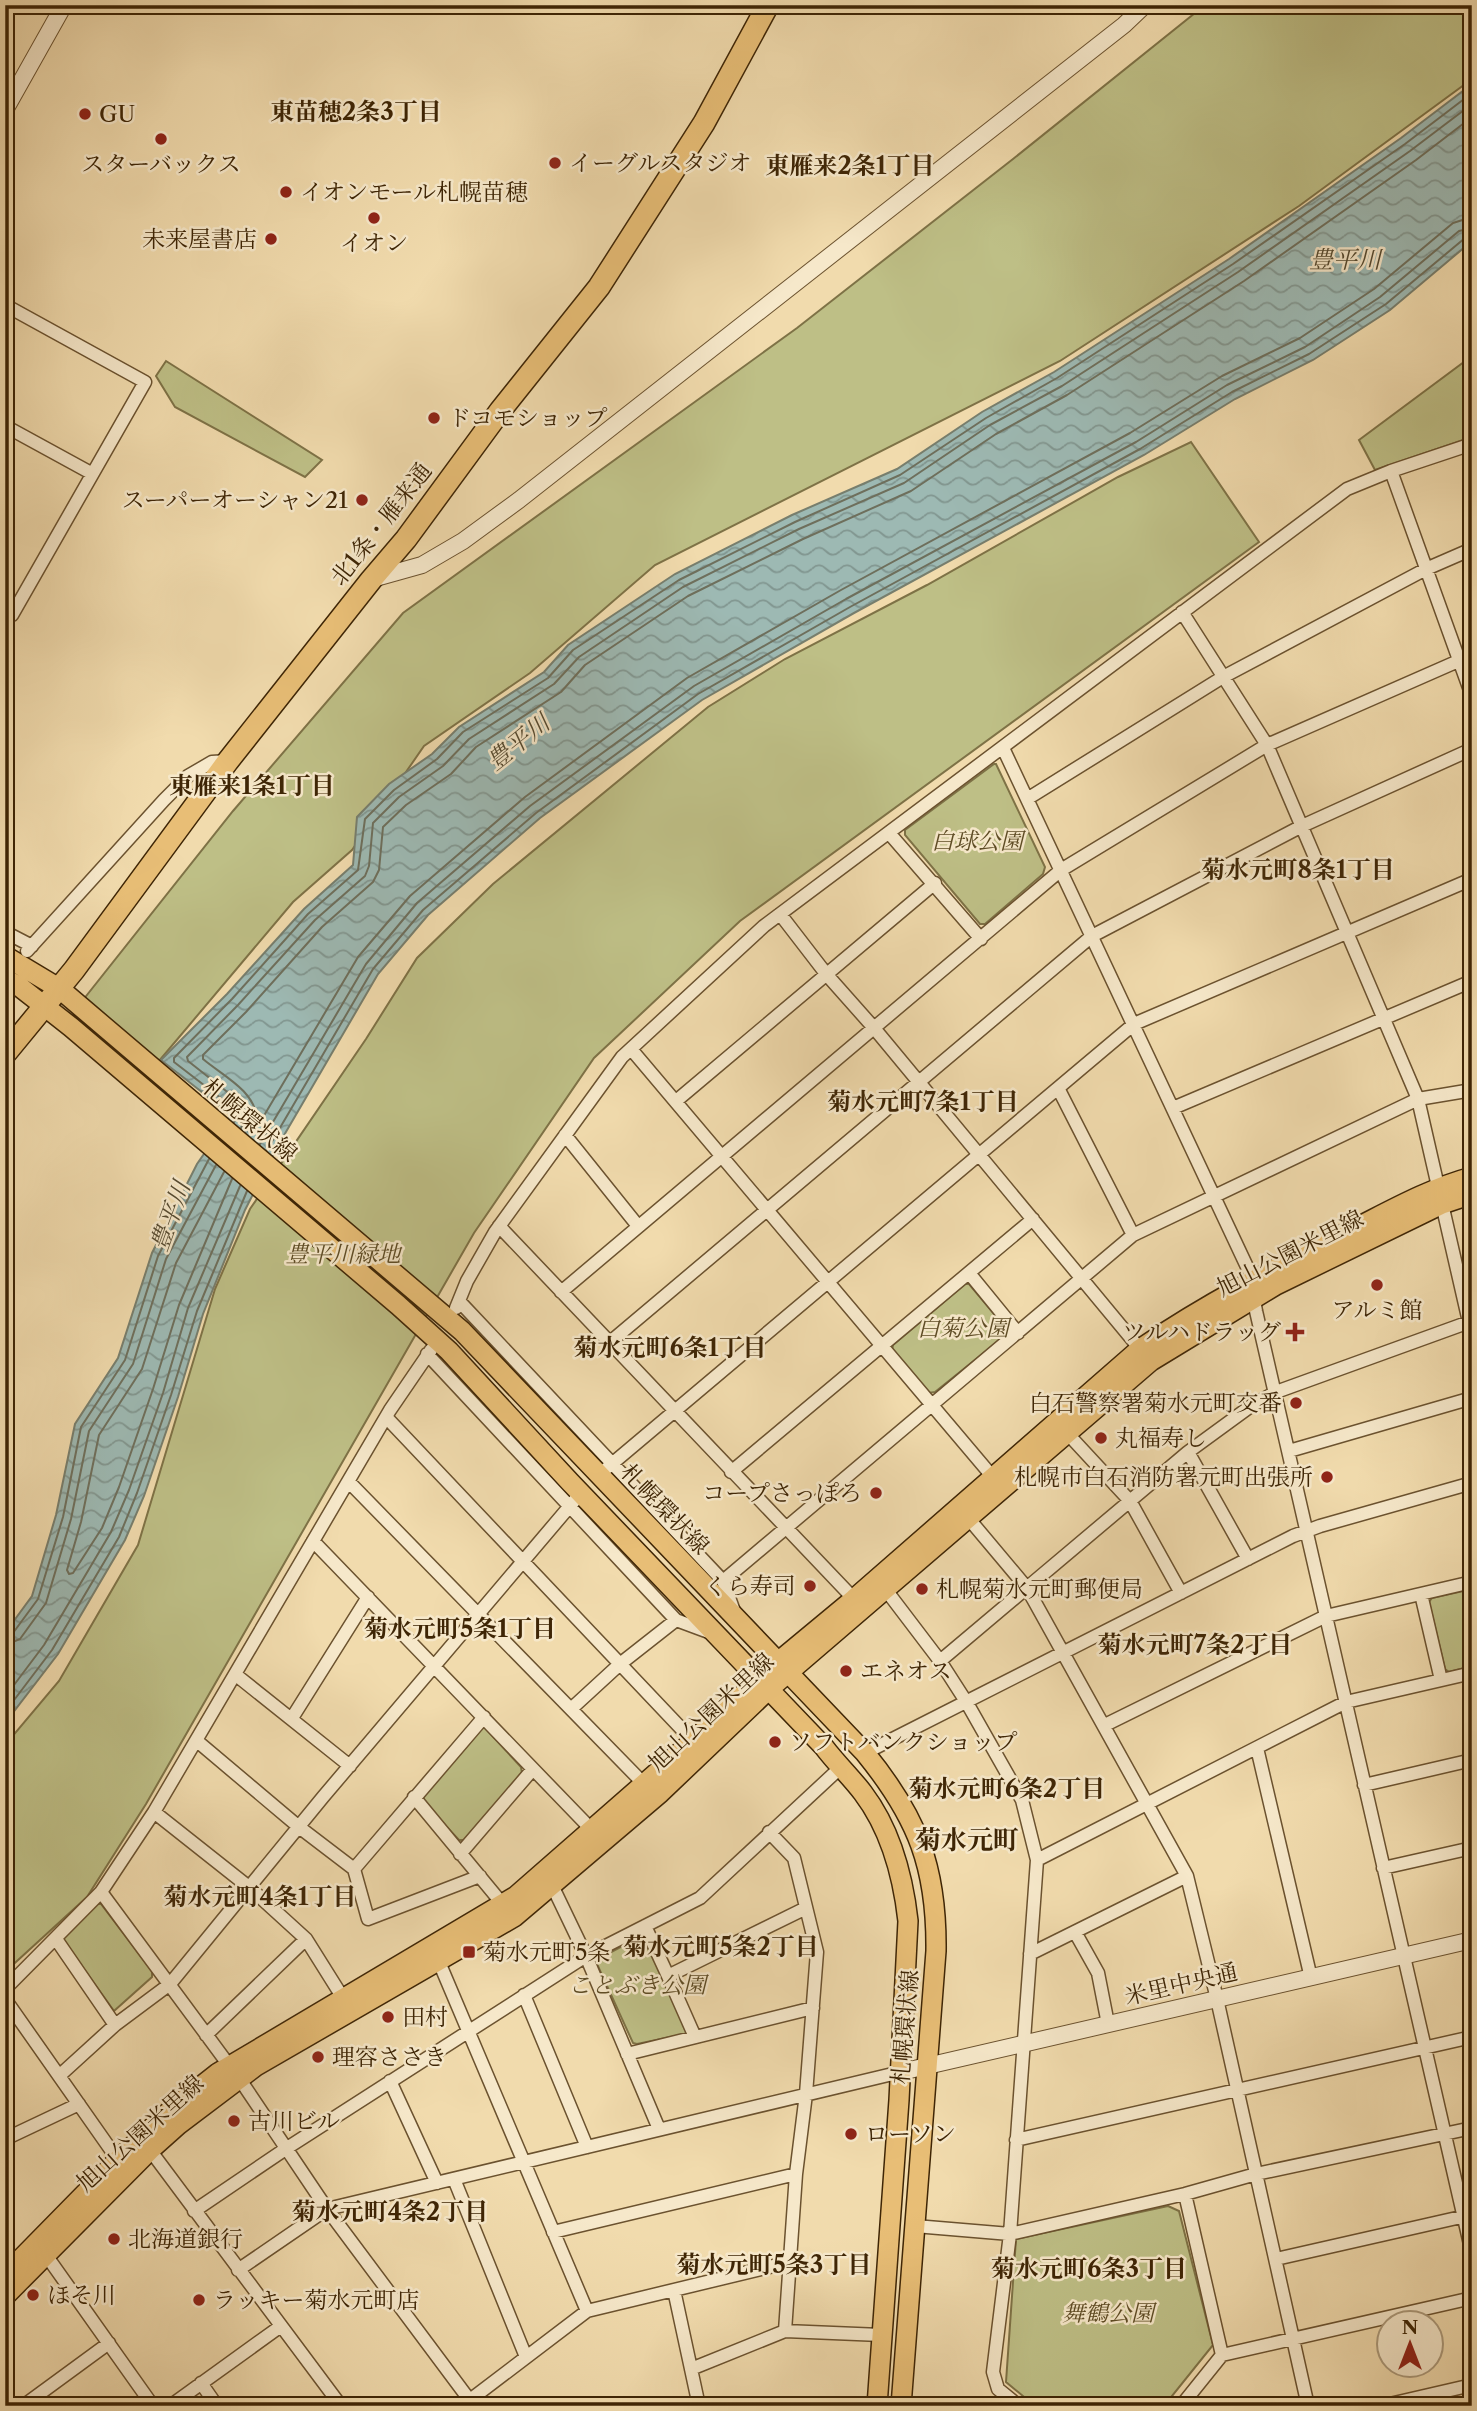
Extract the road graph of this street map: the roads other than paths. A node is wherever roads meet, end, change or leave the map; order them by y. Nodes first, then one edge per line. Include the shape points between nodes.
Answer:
1 (64, 5) edge
2 (768, 5) edge
3 (1140, 6) edge
4 (5, 110) edge
5 (5, 305) edge
6 (5, 426) edge
7 (1472, 444) edge
8 (1391, 471) junction
9 (91, 473) junction
10 (1472, 549) edge
11 (1426, 569) junction
12 (371, 580) junction
13 (5, 611) edge
14 (1182, 612) junction
15 (1472, 655) edge
16 (1459, 660) junction
17 (1223, 677) junction
18 (1472, 696) edge
19 (1267, 745) junction
20 (1003, 748) junction
21 (1472, 749) edge
22 (228, 761) junction
23 (1027, 799) junction
24 (1302, 826) junction
25 (889, 834) junction
26 (1061, 870) junction
27 (1472, 879) edge
28 (935, 883) junction
29 (780, 914) junction
30 (5, 932) edge
31 (1347, 933) junction
32 (1092, 936) junction
33 (981, 939) junction
34 (5, 956) edge
35 (827, 975) junction
36 (5, 979) edge
37 (1472, 982) edge
38 (60, 989) junction
39 (46, 1006) junction
40 (1384, 1019) junction
41 (1134, 1024) junction
42 (874, 1028) junction
43 (631, 1049) junction
44 (5, 1054) edge
45 (918, 1082) junction
46 (1058, 1088) junction
47 (1472, 1090) edge
48 (1418, 1099) junction
49 (676, 1101) junction
50 (1173, 1108) junction
51 (565, 1135) junction
52 (979, 1155) junction
53 (722, 1156) junction
54 (1472, 1177) edge
55 (1472, 1194) edge
56 (1440, 1195) junction
57 (1215, 1197) junction
58 (767, 1210) junction
59 (1033, 1219) junction
60 (499, 1226) junction
61 (638, 1226) junction
62 (1133, 1236) junction
63 (968, 1273) junction
64 (1082, 1279) junction
65 (827, 1282) junction
66 (1253, 1290) junction
67 (561, 1292) junction
68 (1471, 1326) edge
69 (1017, 1333) junction
70 (609, 1343) junction
71 (881, 1346) junction
72 (1140, 1349) junction
73 (1276, 1392) junction
74 (1472, 1398) edge
75 (931, 1405) junction
76 (674, 1411) junction
77 (386, 1418) junction
78 (1067, 1433) junction
79 (1289, 1451) junction
80 (1188, 1452) junction
81 (609, 1466) junction
82 (732, 1472) junction
83 (349, 1482) junction
84 (998, 1483) junction
85 (1472, 1483) edge
86 (1130, 1501) junction
87 (572, 1503) junction
88 (969, 1519) junction
89 (785, 1528) junction
90 (1307, 1530) junction
91 (313, 1541) junction
92 (1248, 1559) junction
93 (521, 1562) junction
94 (723, 1581) junction
95 (1472, 1583) edge
96 (1027, 1588) junction
97 (886, 1590) junction
98 (1181, 1593) junction
99 (1421, 1594) junction
100 (368, 1597) junction
101 (854, 1599) junction
102 (478, 1614) junction
103 (1326, 1616) junction
104 (676, 1619) junction
105 (738, 1622) junction
106 (715, 1634) junction
107 (1065, 1653) junction
108 (940, 1661) junction
109 (620, 1664) junction
110 (435, 1665) junction
111 (783, 1667) junction
112 (1472, 1673) edge
113 (236, 1675) junction
114 (1441, 1680) junction
115 (764, 1684) junction
116 (1346, 1702) junction
117 (967, 1703) junction
118 (571, 1709) junction
119 (484, 1717) junction
120 (292, 1718) junction
121 (1105, 1725) junction
122 (197, 1741) junction
123 (693, 1741) junction
124 (1257, 1748) junction
125 (865, 1753) junction
126 (1472, 1760) edge
127 (349, 1766) junction
128 (840, 1768) junction
129 (533, 1769) junction
130 (644, 1784) junction
131 (1364, 1785) junction
132 (414, 1797) junction
133 (1148, 1802) junction
134 (154, 1812) junction
135 (299, 1827) junction
136 (592, 1830) junction
137 (769, 1832) junction
138 (1472, 1848) edge
139 (460, 1854) junction
140 (1037, 1860) junction
141 (1383, 1868) junction
142 (354, 1869) junction
143 (480, 1875) junction
144 (1187, 1876) junction
145 (548, 1878) junction
146 (250, 1888) junction
147 (101, 1892) junction
148 (806, 1908) junction
149 (509, 1911) junction
150 (645, 1926) junction
151 (1075, 1932) junction
152 (306, 1939) junction
153 (56, 1940) junction
154 (1472, 1940) edge
155 (1030, 1954) junction
156 (586, 1956) junction
157 (1403, 1956) junction
158 (439, 1962) junction
159 (668, 1976) junction
160 (1311, 1978) junction
161 (170, 1984) junction
162 (5, 1989) edge
163 (524, 1995) junction
164 (343, 1998) junction
165 (5, 1999) edge
166 (1217, 1999) junction
167 (813, 2008) junction
168 (1108, 2024) junction
169 (115, 2025) junction
170 (468, 2031) junction
171 (206, 2035) junction
172 (695, 2037) junction
173 (1472, 2037) edge
174 (1024, 2043) junction
175 (1425, 2048) junction
176 (627, 2054) junction
177 (926, 2065) junction
178 (901, 2072) junction
179 (234, 2073) junction
180 (59, 2076) junction
181 (390, 2081) junction
182 (1236, 2090) junction
183 (806, 2094) junction
184 (79, 2104) junction
185 (1472, 2128) edge
186 (659, 2129) junction
187 (1445, 2134) junction
188 (5, 2139) edge
189 (1016, 2140) junction
190 (587, 2147) junction
191 (287, 2148) junction
192 (150, 2150) junction
193 (118, 2160) junction
194 (523, 2162) junction
195 (796, 2174) junction
196 (1256, 2174) junction
197 (453, 2179) junction
198 (437, 2183) junction
199 (1185, 2194) junction
200 (327, 2209) junction
201 (194, 2211) junction
202 (1468, 2216) edge
203 (915, 2226) junction
204 (553, 2232) junction
205 (1010, 2234) junction
206 (1472, 2253) edge
207 (46, 2255) junction
208 (1276, 2259) junction
209 (790, 2262) junction
210 (238, 2270) junction
211 (5, 2275) edge
212 (674, 2290) junction
213 (5, 2296) edge
214 (1472, 2298) edge
215 (587, 2311) junction
216 (281, 2326) junction
217 (786, 2331) junction
218 (881, 2335) junction
219 (1293, 2338) junction
220 (109, 2343) junction
221 (1222, 2355) junction
222 (526, 2357) junction
223 (691, 2369) junction
224 (201, 2384) junction
225 (1472, 2385) edge
226 (472, 2403) edge
227 (1410, 2403) edge
228 (23, 2406) edge
229 (153, 2406) edge
230 (170, 2406) edge
231 (217, 2406) edge
232 (341, 2406) edge
233 (699, 2406) edge
234 (877, 2406) edge
235 (901, 2406) edge
236 (1019, 2406) edge
237 (1181, 2406) edge
238 (1308, 2406) edge
239 (1381, 2406) edge

1 - 4 street
2 - 12 highway, 北1条・雁来通 via 704,123 599,287
3 - 12 street via 1113,34 463,541 422,565
5 - 9 street via 145,382
6 - 9 street
7 - 8 street
8 - 11 street
8 - 14 street via 1347,489
9 - 13 street via 12,615
10 - 11 street
11 - 16 street
11 - 17 street
12 - 22 highway, 北1条・雁来通
14 - 17 street
14 - 20 street
15 - 16 street
16 - 18 street
16 - 19 street
17 - 19 street
17 - 23 street
19 - 24 street
19 - 26 street
20 - 23 street
20 - 25 street
21 - 24 street
22 - 30 street via 212,762 188,776 29,949
22 - 38 highway, 北1条・雁来通
23 - 26 street
24 - 31 street
24 - 32 street
25 - 28 street
25 - 29 street
26 - 32 street
26 - 33 street
27 - 31 street
28 - 33 street
28 - 35 street
29 - 35 street
29 - 43 street
31 - 40 street
31 - 41 street
32 - 41 street
32 - 45 street
33 - 42 street
34 - 38 main road, 札幌環状線
35 - 42 street
35 - 49 street
36 - 39 main road, 札幌環状線
37 - 40 street
38 - 39 highway, 北1条・雁来通
38 - 105 main road, 札幌環状線 via 462,1331
39 - 44 highway, 北1条・雁来通
39 - 106 main road, 札幌環状線 via 449,1351
40 - 48 street
40 - 50 street
41 - 46 street
41 - 50 street
42 - 45 street
42 - 53 street
43 - 49 street
43 - 51 street
45 - 52 street
45 - 58 street
46 - 52 street
46 - 62 street
47 - 48 street
48 - 56 street
48 - 57 street
49 - 53 street
50 - 57 street
51 - 60 street
51 - 61 street
52 - 59 street
52 - 65 street
53 - 58 street
53 - 61 street
54 - 56 main road, 旭山公園米里線
55 - 56 main road, 旭山公園米里線
56 - 66 main road, 旭山公園米里線
56 - 68 street
57 - 62 street
57 - 66 street
58 - 65 street
58 - 70 street
59 - 63 street
59 - 64 street
60 - 67 street
60 - 81 street via 458,1304
61 - 67 street
62 - 64 street
63 - 69 street
63 - 71 street
64 - 69 street
64 - 72 street
65 - 71 street
65 - 76 street
66 - 72 main road, 旭山公園米里線 via 1188,1317
66 - 73 street
66 - 78 main road, 旭山公園米里線 via 1151,1361
67 - 70 street
68 - 73 street
69 - 75 street
70 - 76 street
71 - 75 street
71 - 82 street
72 - 84 main road, 旭山公園米里線
73 - 79 street
73 - 80 street
74 - 79 street
75 - 84 street
75 - 89 street
76 - 81 street
76 - 82 street
77 - 83 street
77 - 87 street via 429,1352
77 - 93 street
78 - 84 main road, 旭山公園米里線
78 - 86 street
79 - 90 street
80 - 86 street
80 - 92 street
81 - 94 street
82 - 89 street
83 - 91 street
83 - 102 street
84 - 88 main road, 旭山公園米里線
84 - 101 main road, 旭山公園米里線
85 - 90 street
86 - 96 street
86 - 98 street
87 - 93 street
87 - 104 street
88 - 96 street
88 - 97 main road, 旭山公園米里線
89 - 94 street
89 - 101 street
90 - 92 street
90 - 103 street
91 - 100 street
91 - 113 street
92 - 98 street
93 - 102 street
93 - 109 street
94 - 105 street
95 - 99 street
96 - 107 street
96 - 108 street
97 - 108 street
97 - 111 main road, 旭山公園米里線
98 - 107 street
99 - 103 street
99 - 114 street
100 - 110 street
100 - 120 street
101 - 111 main road, 旭山公園米里線
102 - 110 street
102 - 118 street
103 - 116 street
103 - 121 street
104 - 106 street
104 - 109 street
105 - 111 main road, 札幌環状線
106 - 115 main road, 札幌環状線
107 - 117 street
107 - 121 street
108 - 117 street
109 - 118 street
109 - 123 street
110 - 119 street
110 - 127 street
111 - 115 main road, 旭山公園米里線
111 - 125 main road, 札幌環状線
112 - 114 street
113 - 120 street
113 - 122 street
114 - 116 street
115 - 123 main road, 旭山公園米里線
115 - 128 main road, 札幌環状線
115 - 145 main road, 旭山公園米里線 via 660,1793
116 - 124 street
116 - 131 street
117 - 125 street
117 - 140 street via 1022,1800
118 - 130 street
119 - 129 street
119 - 132 street
120 - 127 street
121 - 133 street
122 - 134 street
122 - 135 street
123 - 130 main road, 旭山公園米里線
124 - 133 street
124 - 160 street
125 - 177 main road, 札幌環状線 via 906,1810 930,1875 936,1951
126 - 131 street
127 - 135 street
128 - 137 street
128 - 178 main road, 札幌環状線 via 863,1792 887,1834 906,1899
129 - 136 street
129 - 139 street
130 - 136 main road, 旭山公園米里線
131 - 141 street
132 - 139 street
132 - 142 street
133 - 140 street
133 - 144 street
134 - 146 street
134 - 147 street
135 - 142 street
135 - 146 street
136 - 145 main road, 旭山公園米里線
137 - 148 street via 794,1858
137 - 150 street via 700,1898
138 - 141 street
139 - 143 street
140 - 155 street
141 - 157 street
142 - 143 street via 368,1919
143 - 149 street
144 - 151 street
144 - 166 street
145 - 149 main road, 旭山公園米里線
145 - 156 street
146 - 152 street
146 - 161 street
147 - 153 street
147 - 161 street
148 - 159 street
148 - 167 street via 817,1952
149 - 158 main road, 旭山公園米里線
149 - 164 main road, 旭山公園米里線
150 - 156 street
150 - 159 street
151 - 155 street
151 - 168 street via 1098,1973
152 - 164 street
152 - 171 street
153 - 162 street
153 - 169 street
154 - 157 street, 米里中央通
155 - 174 street
156 - 163 street
156 - 176 street
157 - 160 street, 米里中央通
157 - 175 street
158 - 170 street
158 - 179 main road, 旭山公園米里線 via 256,2066
159 - 172 street
160 - 166 street, 米里中央通
161 - 169 street
161 - 171 street
163 - 170 street
163 - 190 street
164 - 179 main road, 旭山公園米里線 via 249,2053
165 - 180 street
166 - 168 street, 米里中央通
166 - 182 street
167 - 172 street
167 - 183 street
168 - 174 street, 米里中央通
169 - 180 street
170 - 181 street
170 - 194 street
171 - 179 street
172 - 176 street
173 - 175 street
174 - 177 street, 米里中央通
174 - 189 street
175 - 182 street
175 - 187 street
176 - 186 street
177 - 178 street, 米里中央通
177 - 203 main road, 札幌環状線
178 - 183 street
178 - 218 main road, 札幌環状線
179 - 191 street
179 - 192 main road, 旭山公園米里線
179 - 193 main road, 旭山公園米里線 via 218,2073
180 - 184 street
181 - 191 street
181 - 198 street
182 - 189 street
182 - 196 street
183 - 186 street
183 - 195 street
184 - 188 street
184 - 193 street
185 - 187 street
186 - 190 street
187 - 196 street
187 - 202 street
189 - 205 street
190 - 194 street
191 - 200 street
191 - 201 street
192 - 201 street
192 - 207 main road, 旭山公園米里線
193 - 211 main road, 旭山公園米里線
194 - 197 street
194 - 204 street
195 - 204 street
195 - 209 street
196 - 199 street
196 - 208 street
197 - 198 street
197 - 222 street
198 - 200 street
199 - 205 street
199 - 221 street
200 - 210 street
200 - 226 street
201 - 210 street
202 - 206 street
202 - 208 street
203 - 205 street
203 - 235 main road, 札幌環状線
204 - 215 street
205 - 236 street via 993,2372 998,2389
207 - 213 main road, 旭山公園米里線
207 - 220 street
208 - 219 street
209 - 212 street
209 - 217 street
210 - 216 street
212 - 215 street
212 - 223 street
214 - 219 street
215 - 222 street
216 - 224 street
216 - 232 street
217 - 218 street
217 - 223 street
218 - 234 main road, 札幌環状線
219 - 221 street
219 - 238 street
220 - 228 street
220 - 229 street
221 - 237 street
222 - 226 street
223 - 233 street
224 - 230 street
224 - 231 street
225 - 227 street
227 - 239 street

